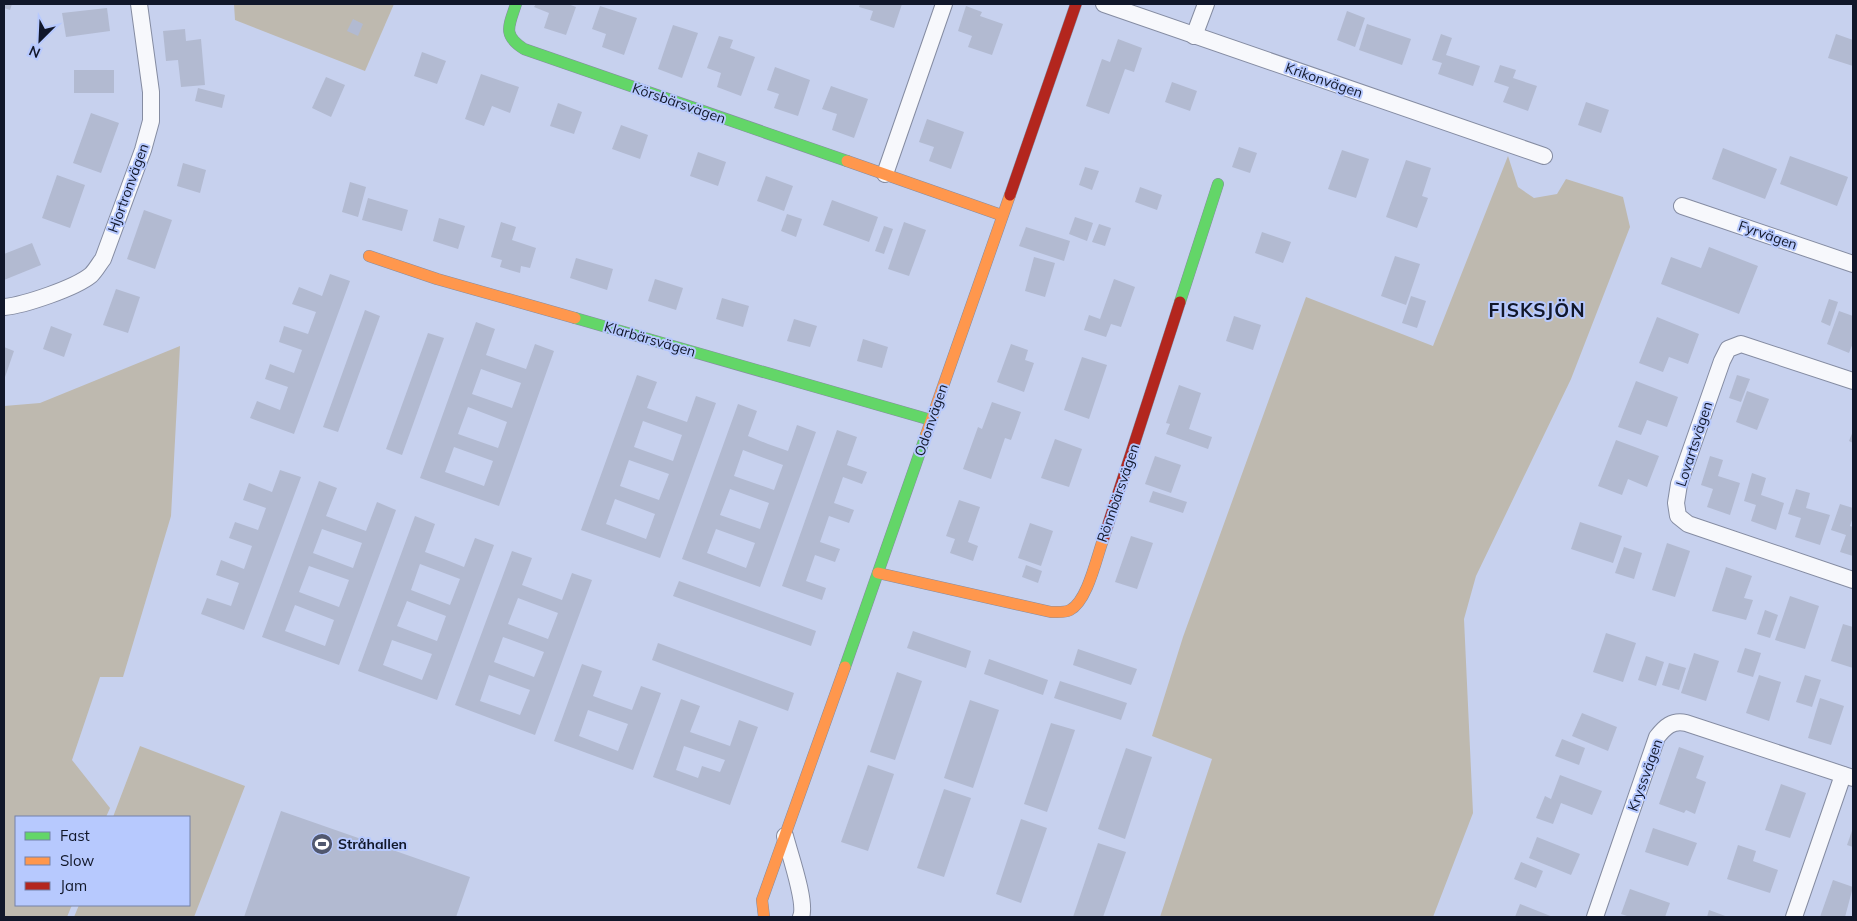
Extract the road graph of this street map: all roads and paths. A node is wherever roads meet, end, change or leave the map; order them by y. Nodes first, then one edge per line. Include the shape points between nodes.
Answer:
1 (139, 4) edge
2 (516, 4) edge
3 (944, 4) edge
4 (1076, 4) edge
5 (1104, 4) edge
6 (1206, 4) edge
7 (1194, 36) junction
8 (1544, 156) dead end
9 (885, 174) junction
10 (1218, 184) dead end
11 (1682, 206) dead end
12 (1002, 215) junction
13 (369, 256) dead end
14 (1853, 264) edge
15 (4, 307) edge
16 (1853, 381) edge
17 (931, 420) junction
18 (878, 573) junction
19 (1853, 580) edge
20 (1848, 777) edge
21 (785, 836) junction
22 (764, 917) edge
23 (800, 917) edge
24 (1595, 917) edge
25 (1794, 917) edge

1 - 15 street, Hjortronvägen via 151,92 151,121 103,259 91,274 73,286 16,306
2 - 9 street, Körsbärsvägen via 508,29 513,42 524,49
3 - 9 street
4 - 12 street, Odonvägen
5 - 7 street, Krikonvägen
6 - 7 street
7 - 8 street, Krikonvägen
9 - 12 street, Körsbärsvägen
10 - 18 street, Rönnbärsvägen via 1084,595 1075,608 1063,613 1051,612
11 - 14 street, Fyrvägen
12 - 17 street, Odonvägen
13 - 17 street, Klarbärsvägen
16 - 19 street, Lovartsvägen via 1740,344 1728,349 1685,466 1676,503 1678,516 1688,524
17 - 18 street, Odonvägen
18 - 21 street, Odonvägen
20 - 24 street, Kryssvägen via 1686,723 1678,721 1667,725 1657,737
20 - 25 street, Kryssvägen
21 - 22 street, Odonvägen via 762,900
21 - 23 street via 802,900

